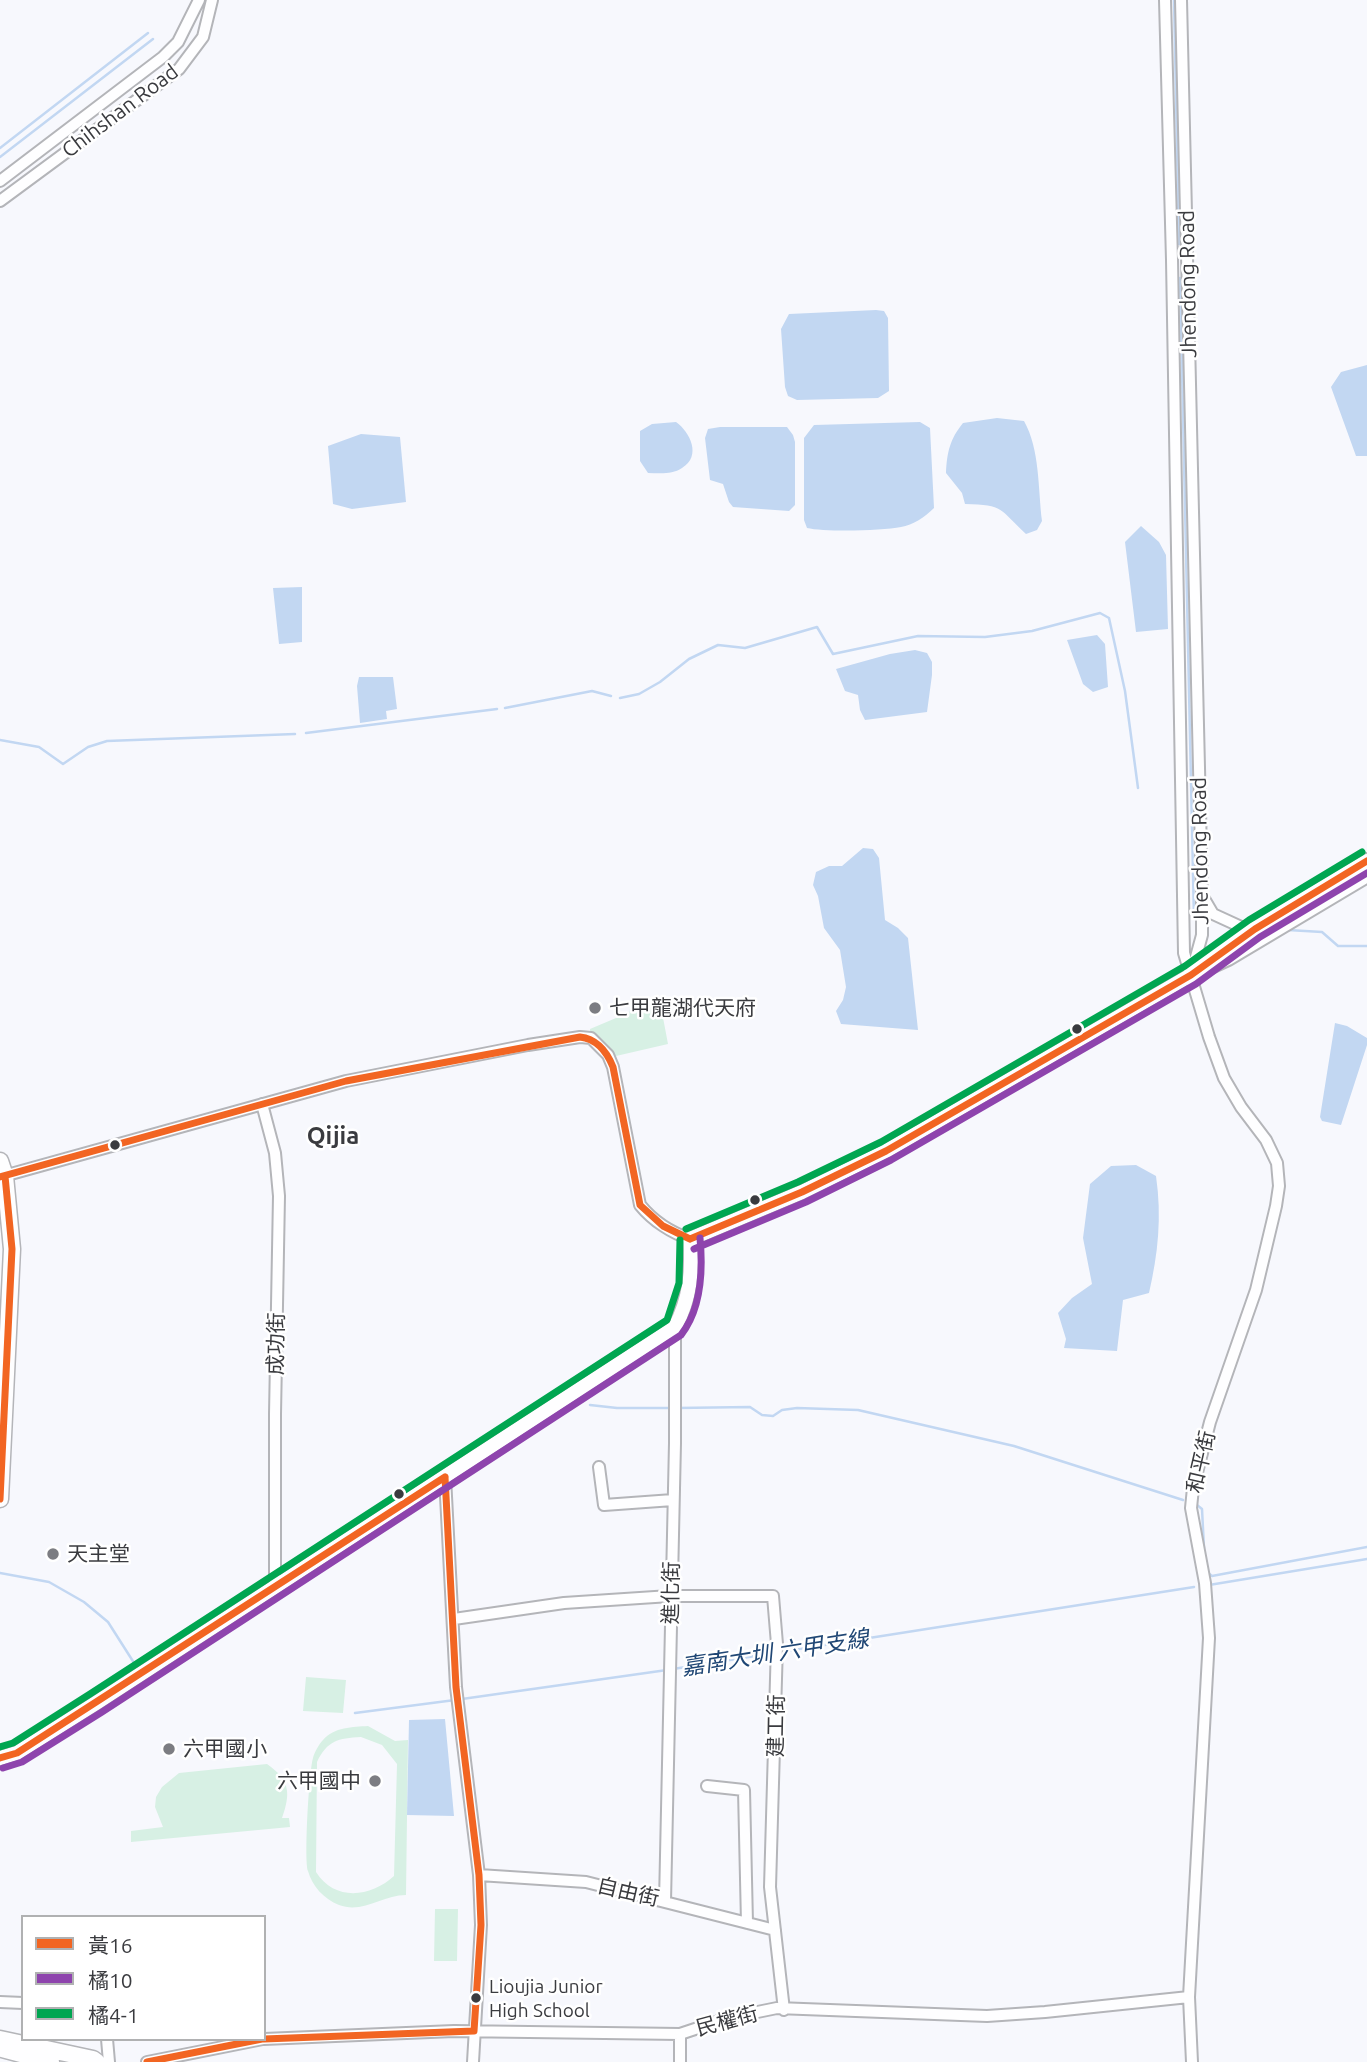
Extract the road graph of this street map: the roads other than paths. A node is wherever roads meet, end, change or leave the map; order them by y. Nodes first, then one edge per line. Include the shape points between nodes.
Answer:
1 (199, 0) edge
2 (212, 0) edge
3 (1165, 0) edge
4 (1181, 0) edge
5 (0, 181) edge
6 (0, 201) edge
7 (1367, 861) edge
8 (1367, 875) edge
9 (1202, 895) junction
10 (1250, 931) junction
11 (1191, 975) junction
12 (262, 1104) junction
13 (2, 1171) edge
14 (0, 1236) edge
15 (691, 1239) junction
16 (0, 1288) edge
17 (675, 1327) junction
18 (599, 1467) dead end
19 (445, 1478) junction
20 (0, 1499) edge
21 (673, 1500) junction
22 (275, 1587) junction
23 (670, 1596) junction
24 (454, 1619) junction
25 (0, 1758) edge
26 (707, 1786) dead end
27 (479, 1875) junction
28 (666, 1901) junction
29 (747, 1923) junction
30 (775, 1930) junction
31 (1189, 1997) junction
32 (0, 2002) edge
33 (21, 2003) edge
34 (784, 2010) junction
35 (474, 2031) junction
36 (680, 2034) junction
37 (0, 2039) edge
38 (266, 2039) edge
39 (107, 2041) edge
40 (246, 2041) edge
41 (0, 2049) edge
42 (51, 2062) edge
43 (97, 2062) edge
44 (109, 2062) edge
45 (147, 2062) edge
46 (473, 2062) edge
47 (680, 2062) edge
48 (1192, 2062) edge

1 - 5 street, Chihshan Road via 178,42 163,57
2 - 6 street, Chihshan Road via 203,37 178,69
3 - 11 street, Jhendong Road via 1183,923 1184,953
4 - 9 street, Jhendong Road
7 - 10 street
8 - 11 street
9 - 10 street via 1213,914
9 - 11 street, Jhendong Road via 1202,935
10 - 11 street
11 - 15 street via 886,1151
11 - 31 street, 和平街 via 1224,1078 1266,1140 1277,1164 1279,1186 1256,1290 1210,1422 1193,1488 1191,1508 1205,1583 1209,1638
12 - 13 street
12 - 15 street via 378,1073 591,1038 613,1067 640,1205 670,1230
12 - 22 street, 成功街 via 275,1153 279,1196
13 - 20 main road via 12,1249
14 - 16 main road
15 - 17 street via 688,1295
17 - 19 street
17 - 21 street, 進化街
18 - 21 street via 604,1505
19 - 22 street
19 - 24 street
21 - 23 street, 進化街
22 - 25 street via 17,1753
23 - 24 street, 建工街 via 564,1603
23 - 28 street, 進化街
23 - 30 street, 建工街 via 774,1596 777,1652 770,1887
24 - 27 street via 456,1687
26 - 29 street via 744,1790
27 - 28 street, 自由街 via 586,1882
27 - 35 street via 481,1925
28 - 29 street, 自由街
29 - 30 street, 自由街
30 - 34 street, 建工街
31 - 34 street, 民權街 via 987,2015
31 - 48 street, 和平街
32 - 33 street
34 - 36 street, 民權街 via 757,2011
35 - 36 street, 民權街
35 - 38 street, 民權街
35 - 46 street
36 - 47 street
37 - 43 main road
39 - 44 street
40 - 45 street, 民權街
41 - 42 main road

